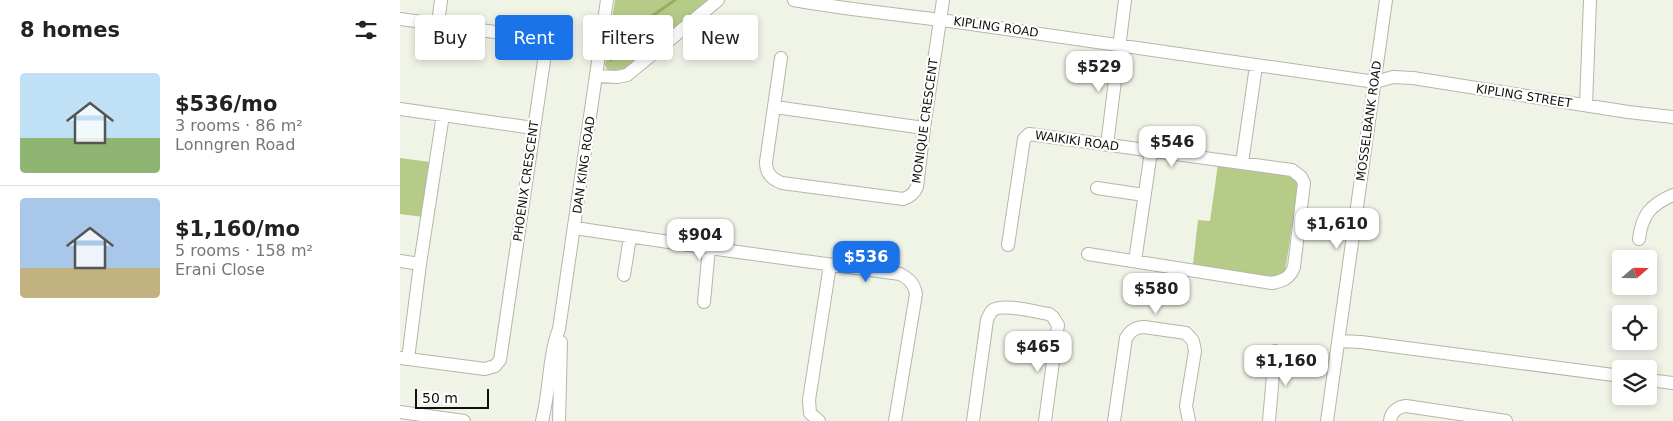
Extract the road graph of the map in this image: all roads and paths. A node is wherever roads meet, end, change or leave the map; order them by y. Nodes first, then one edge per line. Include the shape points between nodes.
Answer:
1 (441, 0) edge
2 (607, 0) edge
3 (718, 0) edge
4 (794, 0) edge
5 (943, 0) edge
6 (1125, 0) edge
7 (1386, 0) edge
8 (1590, 0) edge
9 (439, 15) edge
10 (400, 18) edge
11 (939, 19) junction
12 (415, 20) edge
13 (485, 31) edge
14 (1119, 45) junction
15 (781, 58) dead end
16 (1256, 66) junction
17 (597, 76) junction
18 (1375, 82) junction
19 (1586, 106) junction
20 (775, 107) junction
21 (400, 109) edge
22 (443, 115) junction
23 (1673, 117) edge
24 (533, 128) junction
25 (924, 128) junction
26 (1107, 145) junction
27 (1151, 152) junction
28 (1242, 163) junction
29 (1097, 188) dead end
30 (1144, 195) junction
31 (1673, 195) edge
32 (575, 228) junction
33 (630, 237) junction
34 (1639, 240) dead end
35 (1008, 245) dead end
36 (709, 248) junction
37 (1088, 254) dead end
38 (400, 261) edge
39 (1134, 261) junction
40 (420, 264) junction
41 (830, 265) junction
42 (624, 275) dead end
43 (704, 302) dead end
44 (559, 329) junction
45 (1339, 340) junction
46 (1275, 351) dead end
47 (404, 358) edge
48 (1612, 375) edge
49 (1657, 381) edge
50 (1673, 383) edge
51 (400, 412) edge
52 (464, 421) edge
53 (542, 421) edge
54 (559, 421) edge
55 (819, 421) edge
56 (895, 421) edge
57 (973, 421) edge
58 (1045, 421) edge
59 (1114, 421) edge
60 (1189, 421) edge
61 (1269, 421) edge
62 (1327, 421) edge
63 (1390, 421) edge
64 (1506, 421) edge

1 - 9 street
2 - 17 street, DAN KING ROAD
3 - 17 street via 627,75 617,78
4 - 11 street, KIPLING ROAD
5 - 11 street, MONIQUE CRESCENT
6 - 14 street
7 - 18 street, MOSSELBANK ROAD
8 - 19 street
10 - 12 street, PHOENIX CRESCENT
11 - 14 street, KIPLING ROAD
11 - 25 street, MONIQUE CRESCENT
13 - 24 street, PHOENIX CRESCENT via 540,41 544,61
14 - 16 street, KIPLING ROAD
14 - 26 street
15 - 20 street, MONIQUE CRESCENT
16 - 18 street, KIPLING ROAD
16 - 28 street
17 - 32 street, DAN KING ROAD
18 - 19 street, KIPLING STREET via 1393,77 1413,78
18 - 45 street, MOSSELBANK ROAD
19 - 23 street, KIPLING STREET
20 - 25 street
20 - 25 street, MONIQUE CRESCENT via 766,168 773,179 792,184 907,198 917,187
21 - 22 street
22 - 24 street
22 - 40 street
24 - 47 street, PHOENIX CRESCENT via 500,360 495,366 485,369
26 - 27 street, WAIKIKI ROAD
26 - 35 street, WAIKIKI ROAD via 1032,134 1026,136
27 - 28 street, WAIKIKI ROAD
27 - 30 street
28 - 39 street, WAIKIKI ROAD via 1292,170 1301,177 1304,190 1294,267 1288,277 1272,283
29 - 30 street
30 - 39 street
31 - 34 street via 1656,202 1649,210 1642,222
32 - 33 street
32 - 44 street, DAN KING ROAD
33 - 36 street
33 - 42 street
36 - 41 street
36 - 43 street
37 - 39 street, WAIKIKI ROAD
38 - 40 street
40 - 47 street
41 - 55 street via 809,400 810,413
41 - 56 street via 900,274 915,287
44 - 53 street, DAN KING ROAD
44 - 54 street, DAN KING ROAD
45 - 48 street
45 - 62 street, MOSSELBANK ROAD
46 - 61 street
49 - 50 street
51 - 52 street
57 - 58 street via 987,320 995,308 1004,307 1049,314 1058,325
59 - 60 street via 1126,338 1129,332 1144,327 1186,334 1193,341 1195,351 1186,406
63 - 64 street via 1394,411 1406,406

